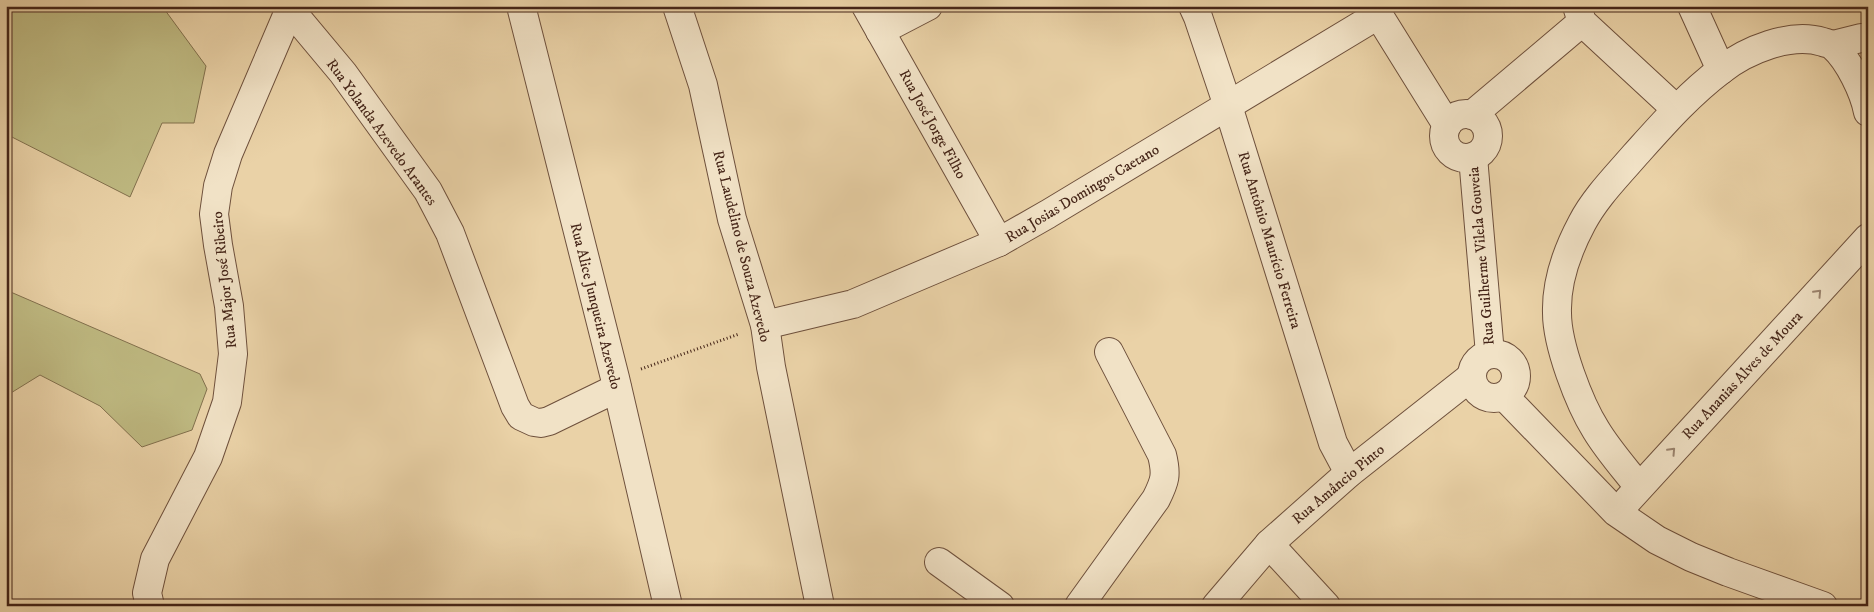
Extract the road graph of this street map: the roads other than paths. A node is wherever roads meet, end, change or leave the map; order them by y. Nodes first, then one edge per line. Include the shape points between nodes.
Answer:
1 (521, 6) edge
2 (676, 6) edge
3 (866, 6) edge
4 (928, 6) edge
5 (1692, 6) edge
6 (288, 9) edge
7 (1201, 10) edge
8 (1376, 10) edge
9 (1580, 14) edge
10 (880, 31) junction
11 (1861, 38) dead end
12 (1832, 45) junction
13 (1722, 70) junction
14 (1228, 106) junction
15 (1676, 109) junction
16 (1868, 112) edge
17 (1472, 115) junction
18 (1447, 125) junction
19 (1473, 157) junction
20 (1868, 238) edge
21 (999, 242) junction
22 (765, 326) junction
23 (1109, 352) dead end
24 (1490, 354) junction
25 (1472, 376) junction
26 (616, 383) junction
27 (1504, 396) junction
28 (1349, 473) junction
29 (1639, 487) junction
30 (1616, 512) junction
31 (1268, 544) junction
32 (939, 562) dead end
33 (150, 606) edge
34 (668, 606) edge
35 (820, 606) edge
36 (1000, 606) edge
37 (1079, 606) edge
38 (1216, 606) edge
39 (1326, 606) edge
40 (1823, 606) edge

1 - 26 street, Rua Alice Junqueira Azevedo
2 - 22 street, Rua Laudelino de Souza Azevedo via 703,85 732,219
3 - 10 street, Rua José Jorge Filho
4 - 10 street
5 - 13 street
6 - 26 street, Rua Yolanda Azevedo Arantes via 343,73 428,191 450,234 521,416 534,422 549,421
6 - 33 street, Rua Major José Ribeiro via 218,186 214,214 233,354 226,402 208,457 155,560 147,593
7 - 14 street, Rua Antônio Maurício Ferreira
8 - 14 street, Rua Josias Domingos Caetano
8 - 18 street
9 - 15 street
9 - 17 street
10 - 21 street, Rua José Jorge Filho
11 - 12 street
12 - 13 street via 1812,39 1784,41 1749,53
12 - 16 street via 1852,72
13 - 15 street
14 - 21 street, Rua Josias Domingos Caetano
14 - 28 street, Rua Antônio Maurício Ferreira via 1333,443
15 - 29 street via 1596,200 1582,223 1560,278 1557,314 1575,387 1596,430
17 - 18 street via 1458,116
17 - 19 street via 1484,122 1488,136 1484,148
18 - 19 street via 1445,140 1452,152 1458,156
19 - 24 street, Rua Guilherme Vilela Gouveia
29 -> 20 street, Rua Ananias Alves de Moura
21 - 22 street, Rua Josias Domingos Caetano via 853,304
22 - 35 street, Rua Laudelino de Souza Azevedo
23 - 37 street via 1162,455 1165,482
24 - 25 street via 1477,362
24 - 27 street via 1504,356 1514,365 1514,386
25 - 27 street via 1482,394
25 - 28 street, Rua Amâncio Pinto
26 - 34 street, Rua Alice Junqueira Azevedo
27 - 30 street
28 - 31 street, Rua Amâncio Pinto
29 - 30 street, Rua Ananias Alves de Moura
30 - 40 street via 1657,540 1691,557
31 - 38 street, Rua Amâncio Pinto
31 - 39 street
32 - 36 street

